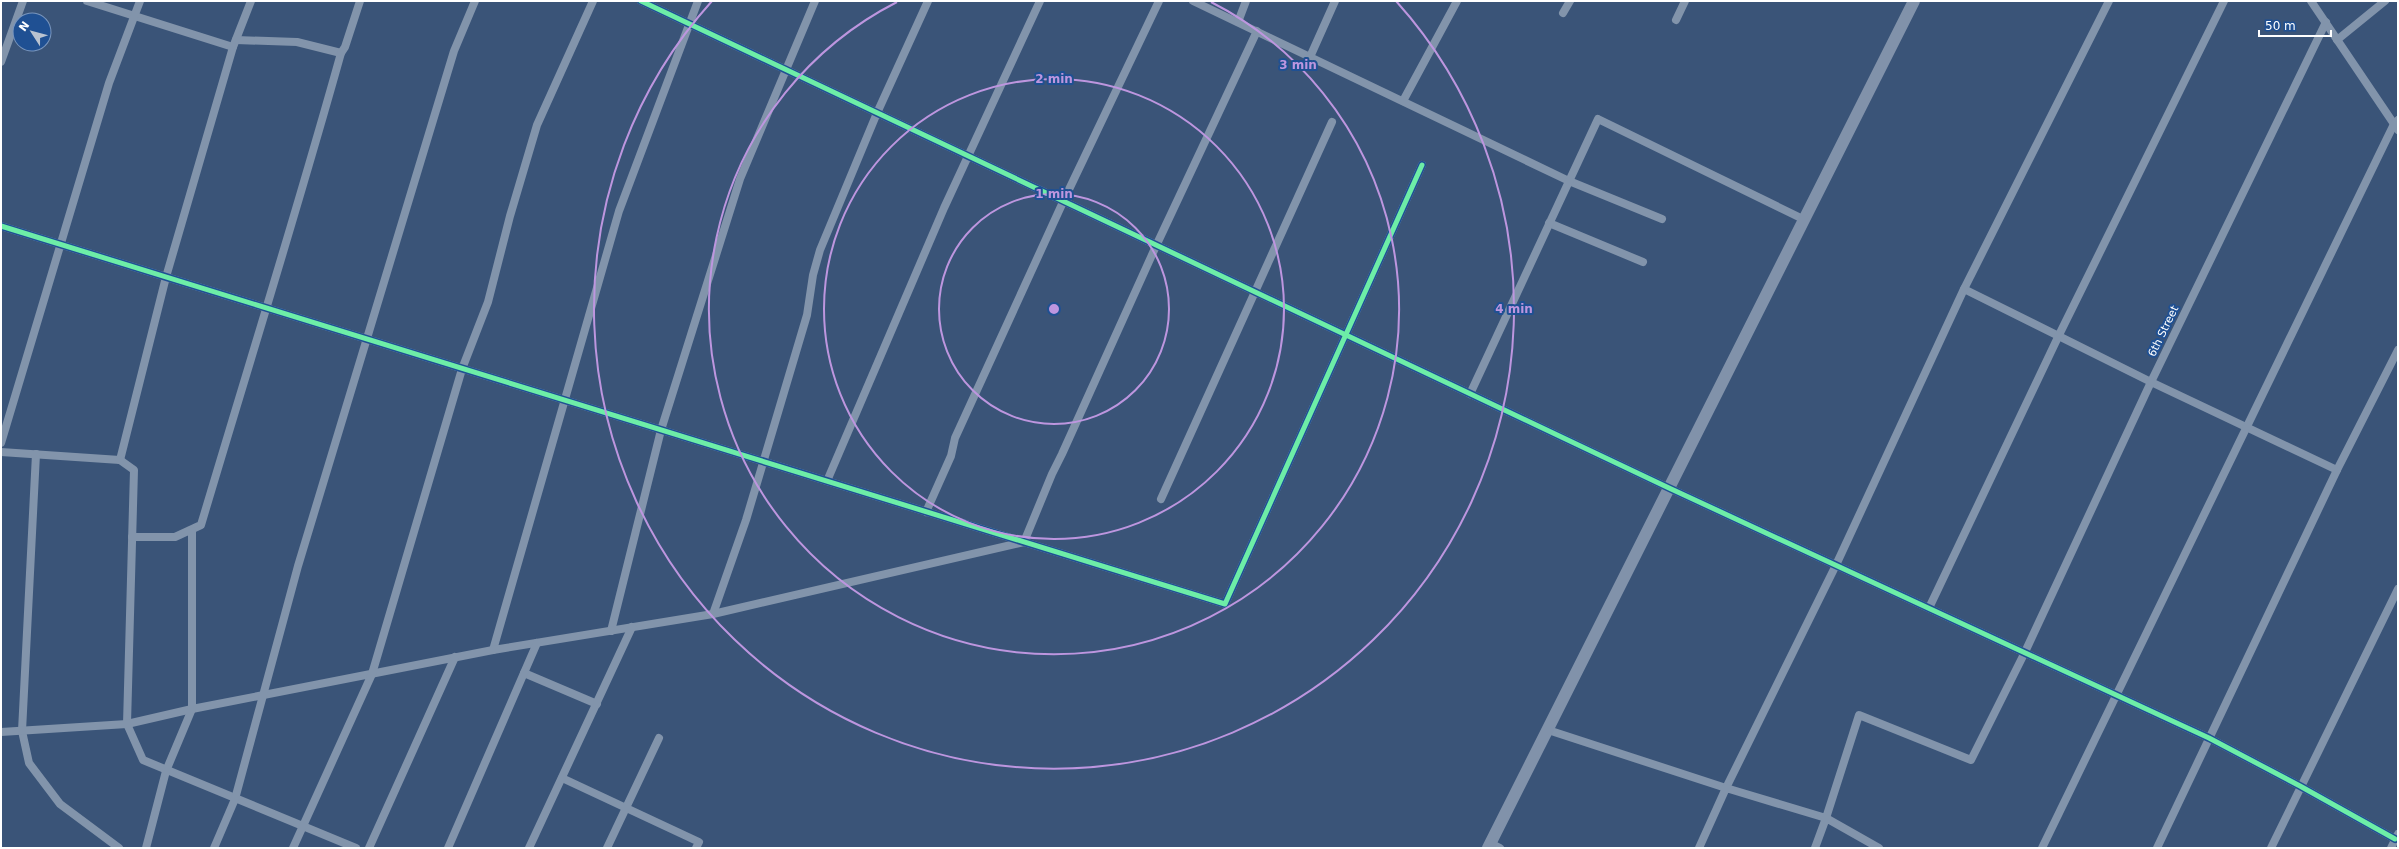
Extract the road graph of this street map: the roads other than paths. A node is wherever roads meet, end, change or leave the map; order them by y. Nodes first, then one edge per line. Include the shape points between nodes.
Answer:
1 (23, 1) edge
2 (86, 1) edge
3 (140, 1) edge
4 (251, 1) edge
5 (360, 1) edge
6 (475, 1) edge
7 (593, 1) edge
8 (641, 1) edge
9 (698, 1) edge
10 (815, 1) edge
11 (928, 1) edge
12 (1040, 1) edge
13 (1160, 1) edge
14 (1193, 1) edge
15 (1246, 1) edge
16 (1335, 1) edge
17 (1457, 1) edge
18 (1570, 1) edge
19 (1685, 1) edge
20 (1914, 1) edge
21 (2109, 1) edge
22 (2224, 1) edge
23 (2311, 1) edge
24 (2385, 1) edge
25 (1563, 12) dead end
26 (134, 16) junction
27 (1676, 20) dead end
28 (1238, 22) junction
29 (2326, 22) junction
30 (690, 24) junction
31 (1257, 32) junction
32 (2337, 40) junction
33 (235, 43) junction
34 (341, 53) junction
35 (1310, 57) junction
36 (1, 62) edge
37 (785, 69) junction
38 (1403, 101) junction
39 (877, 113) junction
40 (1332, 122) dead end
41 (2396, 124) edge
42 (968, 157) junction
43 (1422, 165) dead end
44 (1569, 181) junction
45 (1063, 202) junction
46 (1662, 219) dead end
47 (1804, 220) junction
48 (1549, 223) junction
49 (1, 226) edge
50 (60, 244) junction
51 (1156, 246) junction
52 (1643, 262) dead end
53 (166, 277) junction
54 (1964, 289) junction
55 (1253, 292) junction
56 (266, 308) junction
57 (1345, 335) junction
58 (2059, 335) junction
59 (368, 340) junction
60 (2398, 350) edge
61 (462, 369) junction
62 (2151, 382) junction
63 (1470, 394) junction
64 (565, 400) junction
65 (2246, 427) junction
66 (661, 430) junction
67 (1, 443) edge
68 (1, 452) edge
69 (36, 454) junction
70 (120, 460) junction
71 (764, 462) junction
72 (2337, 470) junction
73 (827, 481) junction
74 (1669, 488) junction
75 (1161, 499) dead end
76 (926, 512) junction
77 (192, 531) junction
78 (132, 537) junction
79 (1024, 542) junction
80 (1836, 565) junction
81 (2398, 589) edge
82 (1929, 608) junction
83 (712, 614) junction
84 (632, 628) junction
85 (611, 631) junction
86 (537, 643) junction
87 (493, 650) junction
88 (2025, 652) junction
89 (455, 657) junction
90 (524, 673) junction
91 (372, 674) junction
92 (2117, 694) junction
93 (262, 697) junction
94 (597, 704) junction
95 (192, 709) junction
96 (127, 724) junction
97 (1548, 730) junction
98 (22, 731) junction
99 (1, 732) edge
100 (659, 738) dead end
101 (2209, 738) junction
102 (166, 771) junction
103 (562, 778) junction
104 (2300, 786) junction
105 (1726, 788) junction
106 (235, 799) junction
107 (626, 808) junction
108 (1826, 818) junction
109 (302, 826) junction
110 (2397, 836) edge
111 (1493, 846) edge
112 (119, 848) edge
113 (146, 848) edge
114 (214, 848) edge
115 (293, 848) edge
116 (356, 848) edge
117 (369, 848) edge
118 (448, 848) edge
119 (529, 848) edge
120 (607, 848) edge
121 (696, 848) edge
122 (1698, 848) edge
123 (1815, 848) edge
124 (1879, 848) edge
125 (2042, 848) edge
126 (2157, 848) edge
127 (2271, 848) edge
128 (2391, 848) edge

1 - 36 street
2 - 26 street
3 - 26 street
4 - 33 street
5 - 34 street
6 - 59 street via 454,51
7 - 61 street via 538,125 510,216 488,302
8 - 30 street
9 - 30 street
10 - 37 street
11 - 39 street
12 - 42 street
13 - 45 street
14 - 28 street
15 - 28 street
16 - 35 street
17 - 38 street
18 - 25 street
19 - 27 street
20 - 47 main road
21 - 54 street
22 - 58 street
23 - 29 street
24 - 32 street
26 - 33 street
26 - 50 street via 109,83
28 - 31 street
29 - 32 street
29 - 62 street, 6th Street
30 - 37 street
30 - 64 street via 619,212
31 - 35 street
31 - 51 street
32 - 41 street
33 - 34 street via 297,42
33 - 53 street
34 - 56 street via 290,236
35 - 38 street
37 - 39 street
37 - 66 street via 740,179
38 - 44 street
39 - 42 street
39 - 71 street via 820,250 807,315
40 - 55 street
41 - 65 street
42 - 45 street
42 - 73 street
43 - 57 street
44 - 46 street
44 - 47 street via 1598,119
44 - 48 street
45 - 51 street
45 - 76 street via 954,438 951,456
47 - 74 main road
48 - 52 street
48 - 63 street
49 - 50 street
50 - 53 street
50 - 67 street
51 - 55 street
51 - 79 street via 1052,474
53 - 56 street
53 - 70 street
54 - 58 street
54 - 80 street
55 - 57 street
55 - 75 street
56 - 59 street
56 - 77 street via 201,525
57 - 63 street
57 - 79 street via 1225,604
58 - 62 street
58 - 82 street
59 - 61 street
59 - 93 street via 300,559
60 - 72 street
61 - 64 street
61 - 91 street
62 - 65 street
62 - 88 street, 6th Street
63 - 74 street
64 - 66 street
64 - 87 street
65 - 72 street
65 - 92 street
66 - 71 street
66 - 85 street
68 - 69 street
69 - 70 street
69 - 98 street
70 - 78 street via 134,470
71 - 73 street
71 - 83 street
72 - 101 street
73 - 76 street
74 - 80 street
74 - 97 main road
76 - 79 street
77 - 78 street via 175,536
77 - 95 street
78 - 96 street
79 - 83 street
80 - 82 street
80 - 105 street
81 - 104 street
82 - 88 street
83 - 84 street
84 - 85 street
84 - 94 street
85 - 86 street
86 - 87 street
86 - 90 street
87 - 89 street
88 - 92 street
88 - 108 street, 6th Street via 1970,760 1859,715
89 - 91 street
89 - 117 street
90 - 94 street
90 - 118 street
91 - 93 street
91 - 109 street
92 - 101 street
92 - 125 street
93 - 95 street
93 - 106 street
94 - 103 street
95 - 96 street
95 - 102 street
96 - 98 street
96 - 102 street via 143,760
97 - 105 street
97 - 111 main road
98 - 99 street
98 - 112 street via 29,763 60,804
100 - 107 street
101 - 104 street
101 - 126 street
102 - 106 street
102 - 113 street
103 - 107 street
103 - 119 street
104 - 110 street
104 - 127 street
105 - 108 street
105 - 122 street
106 - 109 street
106 - 114 street
107 - 120 street
107 - 121 street via 699,842
108 - 123 street
108 - 124 street
109 - 115 street
109 - 116 street
110 - 128 street

